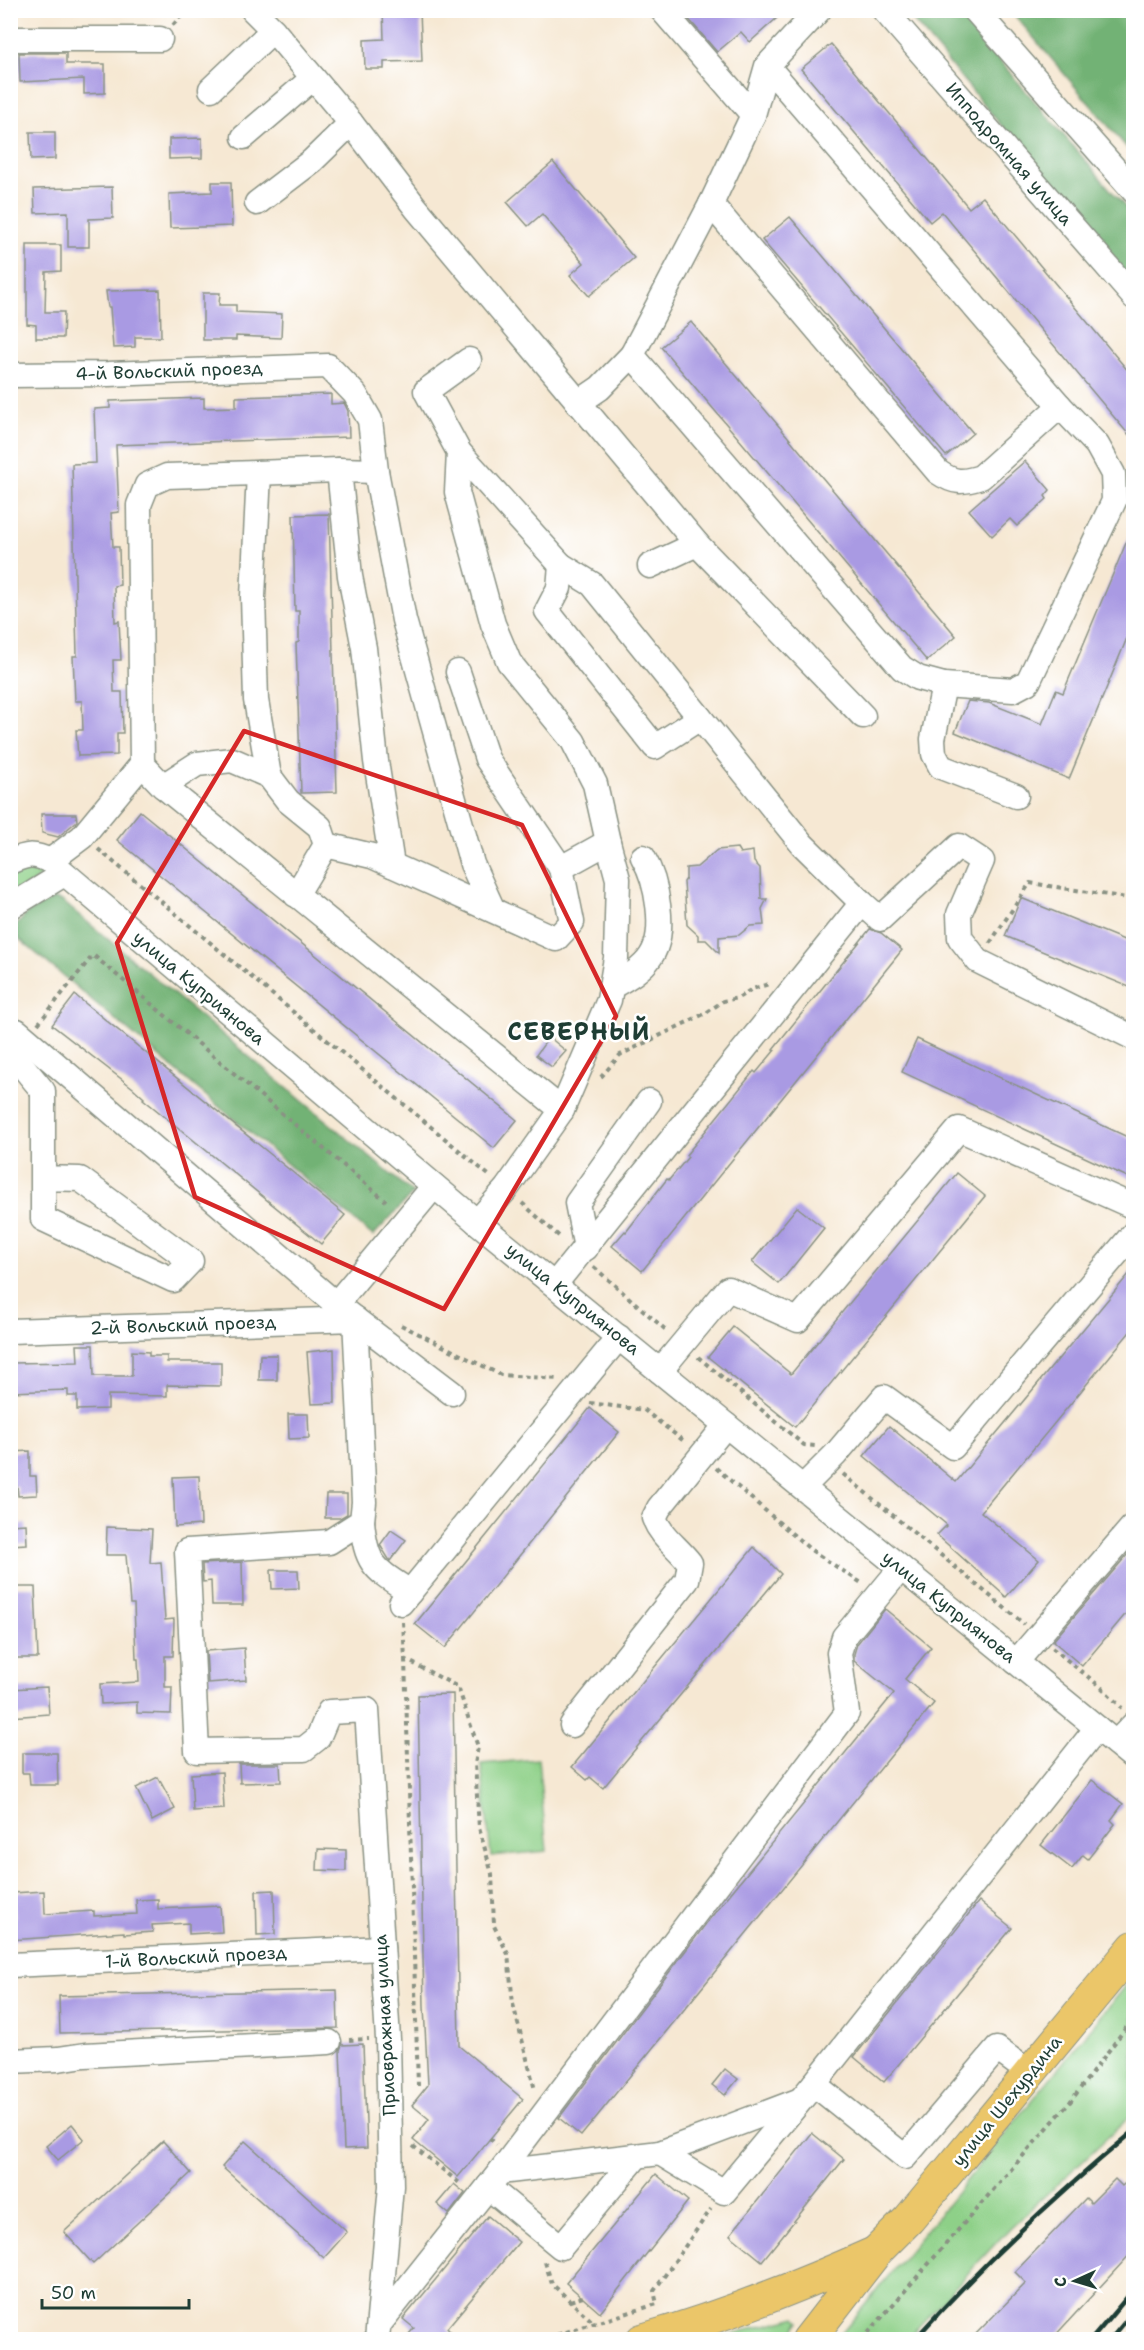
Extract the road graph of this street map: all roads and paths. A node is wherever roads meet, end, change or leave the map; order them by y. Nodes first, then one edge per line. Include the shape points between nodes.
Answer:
1 (253, 10) edge
2 (662, 10) edge
3 (819, 10) edge
4 (884, 10) edge
5 (975, 10) edge
6 (273, 30) junction
7 (10, 39) edge
8 (160, 39) dead end
9 (768, 66) junction
10 (313, 78) junction
11 (211, 89) dead end
12 (753, 115) junction
13 (351, 123) junction
14 (244, 137) dead end
15 (1134, 191) edge
16 (257, 203) dead end
17 (711, 204) junction
18 (1134, 297) edge
19 (632, 355) junction
20 (469, 360) dead end
21 (10, 375) edge
22 (579, 403) junction
23 (1060, 406) junction
24 (459, 452) junction
25 (339, 470) junction
26 (376, 471) junction
27 (259, 473) junction
28 (697, 544) junction
29 (561, 565) junction
30 (650, 566) dead end
31 (458, 672) dead end
32 (945, 685) junction
33 (863, 716) dead end
34 (700, 718) junction
35 (142, 764) junction
36 (269, 776) junction
37 (163, 786) junction
38 (1016, 796) dead end
39 (608, 842) junction
40 (326, 845) junction
41 (644, 857) dead end
42 (10, 862) edge
43 (392, 865) junction
44 (57, 868) junction
45 (561, 868) junction
46 (296, 895) junction
47 (1134, 899) edge
48 (862, 903) junction
49 (10, 907) edge
50 (493, 910) junction
51 (978, 961) junction
52 (775, 982) dead end
53 (611, 987) junction
54 (34, 1029) dead end
55 (10, 1031) edge
56 (1134, 1038) edge
57 (10, 1051) edge
58 (600, 1078) dead end
59 (649, 1101) dead end
60 (562, 1110) junction
61 (43, 1178) junction
62 (434, 1186) junction
63 (386, 1202) dead end
64 (1134, 1207) edge
65 (477, 1221) junction
66 (1134, 1233) edge
67 (586, 1248) junction
68 (555, 1284) junction
69 (336, 1304) junction
70 (355, 1319) junction
71 (397, 1323) dead end
72 (10, 1330) edge
73 (618, 1337) junction
74 (660, 1371) junction
75 (576, 1390) junction
76 (452, 1393) dead end
77 (726, 1425) junction
78 (702, 1455) junction
79 (803, 1487) junction
80 (362, 1521) junction
81 (1134, 1525) edge
82 (902, 1568) junction
83 (879, 1594) junction
84 (406, 1598) junction
85 (1039, 1636) junction
86 (405, 1659) junction
87 (1016, 1662) junction
88 (1130, 1718) edge
89 (572, 1725) dead end
90 (1097, 1728) junction
91 (1125, 1751) edge
92 (1134, 1947) edge
93 (382, 1948) junction
94 (10, 1965) edge
95 (1134, 2017) edge
96 (363, 2039) dead end
97 (335, 2041) joint
98 (10, 2061) edge
99 (1030, 2073) junction
100 (418, 2086) dead end
101 (807, 2092) junction
102 (537, 2099) dead end
103 (412, 2146) dead end
104 (648, 2154) junction
105 (485, 2183) junction
106 (724, 2192) junction
107 (877, 2251) junction
108 (544, 2262) dead end
109 (583, 2297) dead end
110 (570, 2301) junction
111 (594, 2322) junction
112 (378, 2331) edge
113 (540, 2340) edge
114 (642, 2340) edge
115 (808, 2340) edge
116 (861, 2340) edge

1 - 6 street
2 - 12 street
3 - 9 street
4 - 18 street, Ипподромная улица
5 - 15 street
6 - 10 street
6 - 11 street
7 - 8 street
9 - 12 street
9 - 23 street
10 - 13 street
10 - 14 street
12 - 17 street
13 - 16 street via 312,161
13 - 22 street via 416,208
17 - 19 street
17 - 23 street via 938,472 951,480 981,477
19 - 22 street
19 - 32 street via 902,668 918,678
20 - 24 street via 426,392
21 - 26 street, 4-й Вольский проезд via 328,366 355,394 370,420
22 - 28 street
23 - 32 street via 1097,445 1113,474 1114,501 1028,682 1013,690
24 - 29 street
24 - 39 street via 457,492 493,624 509,662 573,741 595,784
25 - 26 street
25 - 27 street
25 - 43 street via 350,576 364,648
26 - 50 street via 404,620 472,864
27 - 35 street via 167,476 147,485 139,506
27 - 36 street via 253,597 256,700
28 - 30 street
28 - 33 street
29 - 34 street via 592,584
29 - 34 street via 559,588 547,611 655,747
31 - 45 street via 487,759
32 - 38 street via 933,739 934,754 941,767
34 - 48 street via 801,844
35 - 37 street
35 - 44 street
36 - 37 street via 231,760 197,764
36 - 40 street via 288,801 320,827
37 - 46 street
39 - 45 street
39 - 53 street via 618,879 616,958
40 - 43 street
40 - 46 street
41 - 53 street via 658,903 658,939 651,956 638,970
42 - 44 street via 37,854
43 - 50 street
44 - 49 street
44 - 62 street, улица Куприянова
45 - 50 street via 572,922 556,939
46 - 60 street
47 - 51 path via 1030,883
48 - 51 street via 880,919 959,846 982,861 958,914 960,938
48 - 67 street
51 - 56 street
52 - 58 path via 738,998 723,1000 706,1013 620,1055
53 - 60 street
54 - 63 path via 93,955
55 - 69 street via 17,1031
57 - 61 street via 43,1091
59 - 67 street via 577,1203
60 - 65 street via 506,1189
61 - 61 street via 43,1219 173,1281 191,1261 80,1179
62 - 65 street, улица Куприянова
62 - 69 street
64 - 74 street via 959,1129 798,1320 728,1289
65 - 68 street, улица Куприянова
66 - 79 street via 953,1447 884,1397
67 - 68 street
68 - 73 street, улица Куприянова
69 - 70 street
70 - 72 street, 2-й Вольский проезд
70 - 76 street
70 - 80 street
71 - 75 path via 501,1376 563,1379
73 - 74 street, улица Куприянова
73 - 75 street
74 - 77 street, улица Куприянова
75 - 78 path via 590,1403 644,1410
75 - 84 street
77 - 78 street
77 - 79 street, улица Куприянова
78 - 83 path via 812,1550
78 - 89 street via 654,1518 660,1532 690,1563 687,1580
79 - 82 street, улица Куприянова
80 - 84 street via 364,1542 375,1569
80 - 93 street, Приовражная улица via 329,1542 187,1551 197,1751 304,1749 318,1738 329,1712 367,1710
81 - 85 street
82 - 83 street
82 - 87 street, улица Куприянова
83 - 105 street via 844,1637 839,1653 847,1713
84 - 86 path
85 - 87 street
85 - 88 path via 1102,1688
86 - 100 path
86 - 102 path via 458,1688 478,1747 475,1764 479,1828 492,1874 494,1926 508,1954 513,2004
87 - 90 street, улица Куприянова
88 - 91 street
90 - 91 street, улица Куприянова
90 - 101 street
92 - 99 main road, улица Шехурдина
93 - 94 street, 1-й Вольский проезд
93 - 112 street, Приовражная улица via 391,2186
95 - 116 path via 1070,2102
96 - 97 path
97 - 98 street
99 - 101 street via 997,2049 905,2157
99 - 107 main road, улица Шехурдина via 909,2219
101 - 104 street
101 - 106 street
103 - 105 path via 459,2185
104 - 105 street
104 - 105 street via 561,2247
104 - 106 street
105 - 112 street
106 - 111 path via 654,2291 657,2304
107 - 114 main road, улица Шехурдина via 806,2283
107 - 115 main road, улица Шехурдина
108 - 110 path via 552,2284
109 - 110 path
110 - 111 path
111 - 113 path

